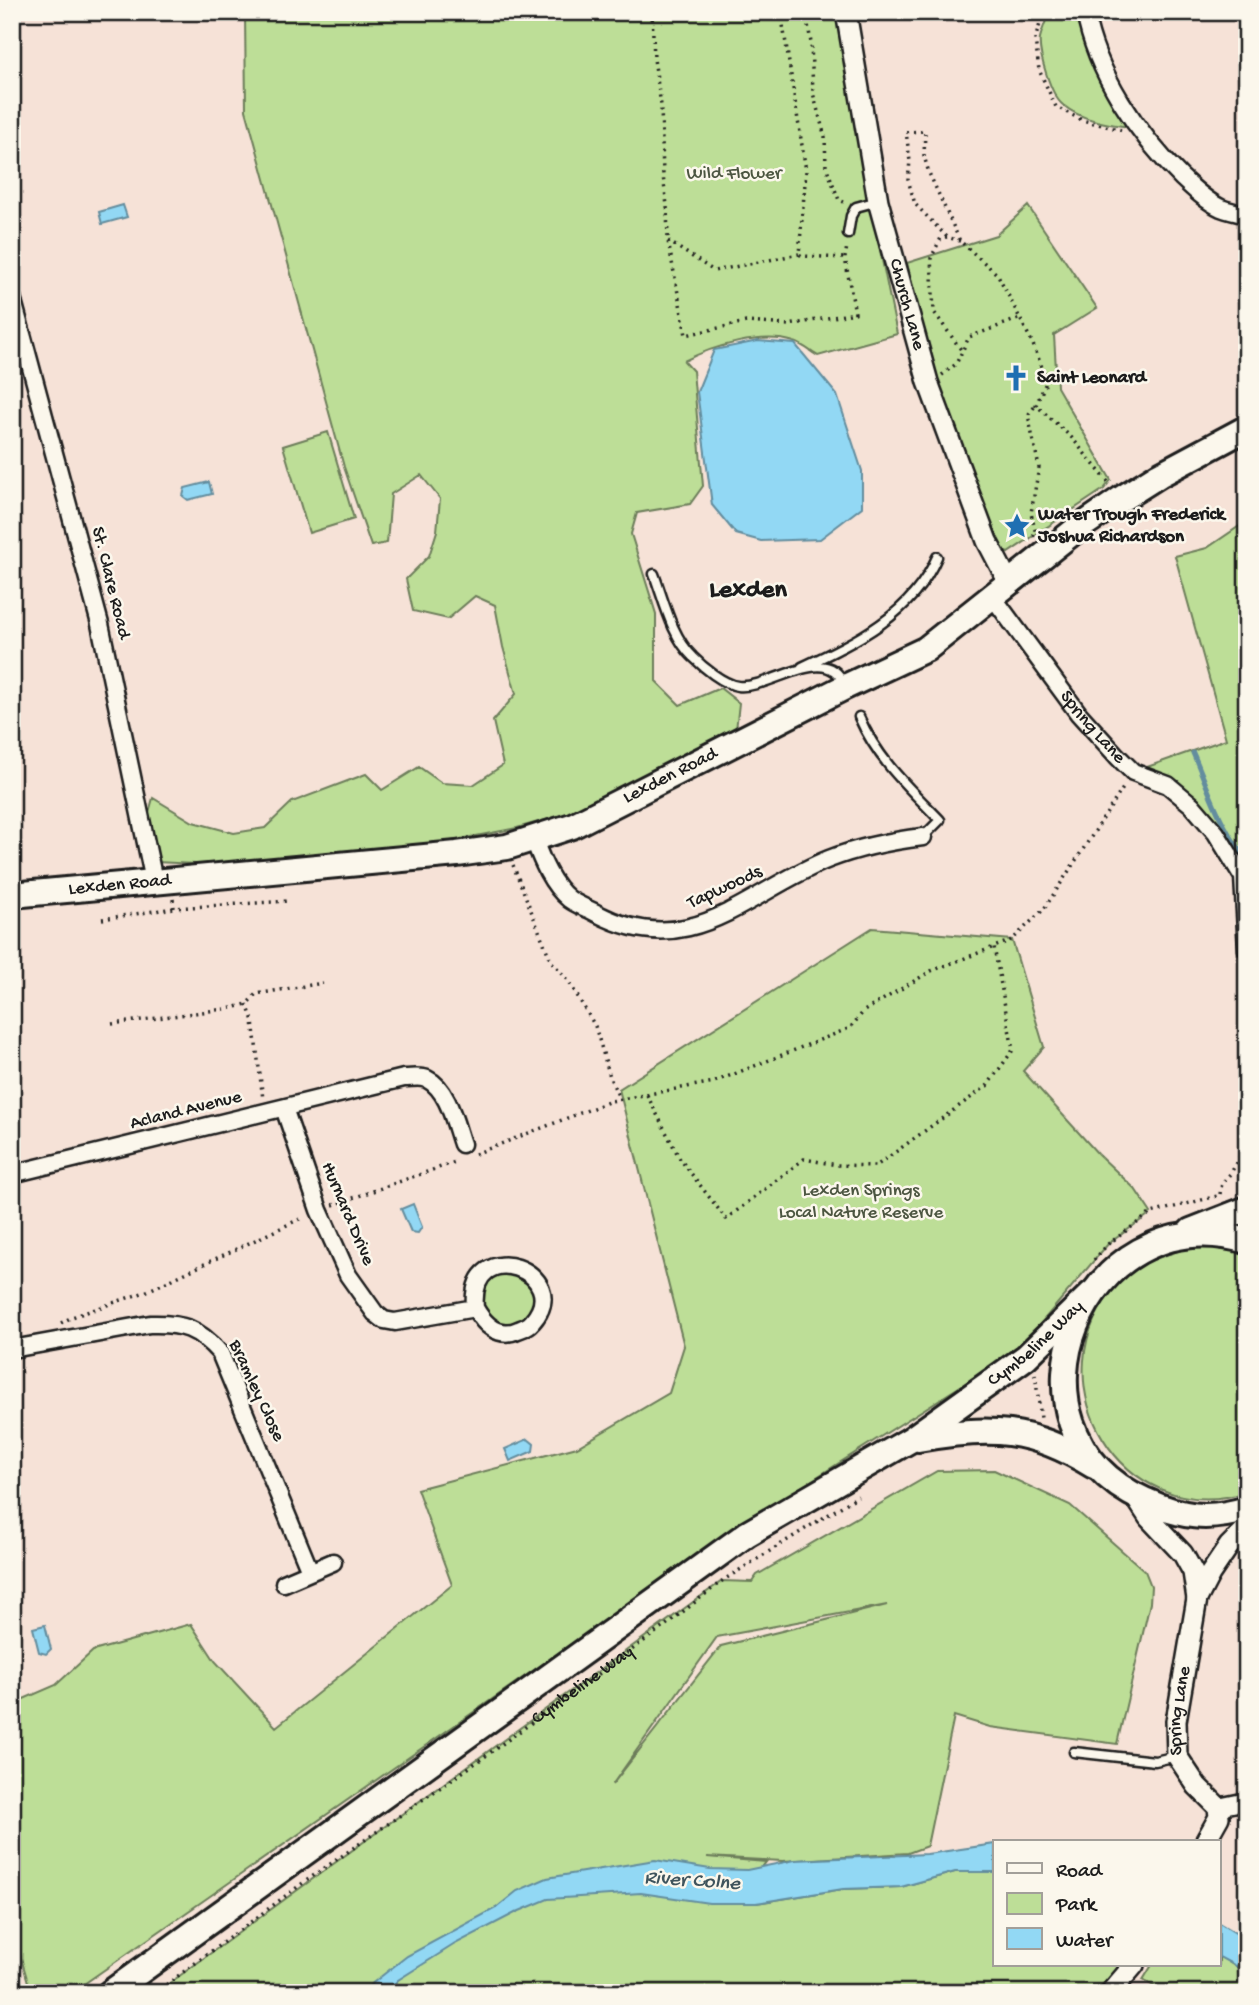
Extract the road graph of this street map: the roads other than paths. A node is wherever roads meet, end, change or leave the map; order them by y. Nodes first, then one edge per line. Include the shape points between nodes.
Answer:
1 (846, 12) edge
2 (1085, 12) edge
3 (878, 201) junction
4 (1247, 215) edge
5 (848, 234) road end
6 (12, 297) edge
7 (1247, 428) edge
8 (937, 557) dead end
9 (654, 574) dead end
10 (1001, 590) junction
11 (799, 668) junction
12 (845, 687) junction
13 (859, 717) dead end
14 (923, 837) joint
15 (534, 840) junction
16 (164, 889) junction
17 (12, 895) edge
18 (1247, 950) edge
19 (284, 1108) junction
20 (463, 1144) dead end
21 (12, 1174) edge
22 (1247, 1209) edge
23 (1247, 1241) edge
24 (1158, 1243) junction
25 (1091, 1294) junction
26 (475, 1308) junction
27 (12, 1349) edge
28 (910, 1440) junction
29 (1101, 1470) junction
30 (1134, 1495) junction
31 (1247, 1509) edge
32 (1247, 1528) edge
33 (333, 1562) dead end
34 (310, 1571) junction
35 (284, 1583) dead end
36 (1197, 1599) junction
37 (1074, 1752) dead end
38 (1177, 1756) junction
39 (1247, 1801) edge
40 (1218, 1807) junction
41 (1206, 1840) edge
42 (1133, 1966) edge
43 (110, 1993) edge
44 (1111, 1993) edge

1 - 3 street, Church Lane
2 - 4 street via 1102,66 1141,132 1199,194 1220,208
3 - 5 lane via 856,207
3 - 10 street, Church Lane via 928,382
6 - 16 street, St. Clare Road via 100,624
7 - 10 main road, Lexden Road via 1121,499
8 - 11 lane via 927,579 884,623
9 - 11 lane via 680,639 692,656 717,675 735,686 753,686
10 - 12 main road, Lexden Road via 926,649
10 - 18 street, Spring Lane via 1079,714 1133,772 1168,785 1216,833 1243,877
11 - 12 lane via 832,667
12 - 15 main road, Lexden Road via 572,826
13 - 14 lane via 871,744 940,820
14 - 15 street, Tapwoods via 851,851 729,913 694,927 661,931 617,924 569,899 546,871
15 - 16 main road, Lexden Road via 457,854
16 - 17 main road, Lexden Road
19 - 20 street, Acland Avenue via 404,1078 425,1078 443,1095
19 - 21 street, Acland Avenue
19 - 26 street, Hurnard Drive via 319,1210 348,1275 375,1313 395,1322
22 - 24 main road
23 - 24 main road via 1210,1235
24 - 25 main road via 1131,1256
25 - 28 main road, Cymbeline Way via 1026,1357
25 - 29 main road via 1074,1325 1065,1377 1072,1420
26 - 26 street via 478,1281 500,1265 526,1270 541,1290 542,1302 533,1322 512,1333 493,1330
27 - 34 street, Bramley Close via 149,1324 190,1328 206,1338 220,1353
28 - 29 main road, Cymbeline Way via 1004,1431 1040,1438
28 - 43 main road, Cymbeline Way via 747,1534
29 - 30 main road
30 - 31 main road via 1171,1512 1198,1516
30 - 36 street, Spring Lane via 1183,1554 1193,1572
32 - 36 street, Spring Lane via 1229,1546
33 - 34 street
34 - 35 street
36 - 38 street, Spring Lane via 1176,1721
37 - 38 lane via 1155,1761
38 - 40 street, Spring Lane via 1196,1786
39 - 40 street
40 - 41 street via 1219,1817
42 - 44 street

